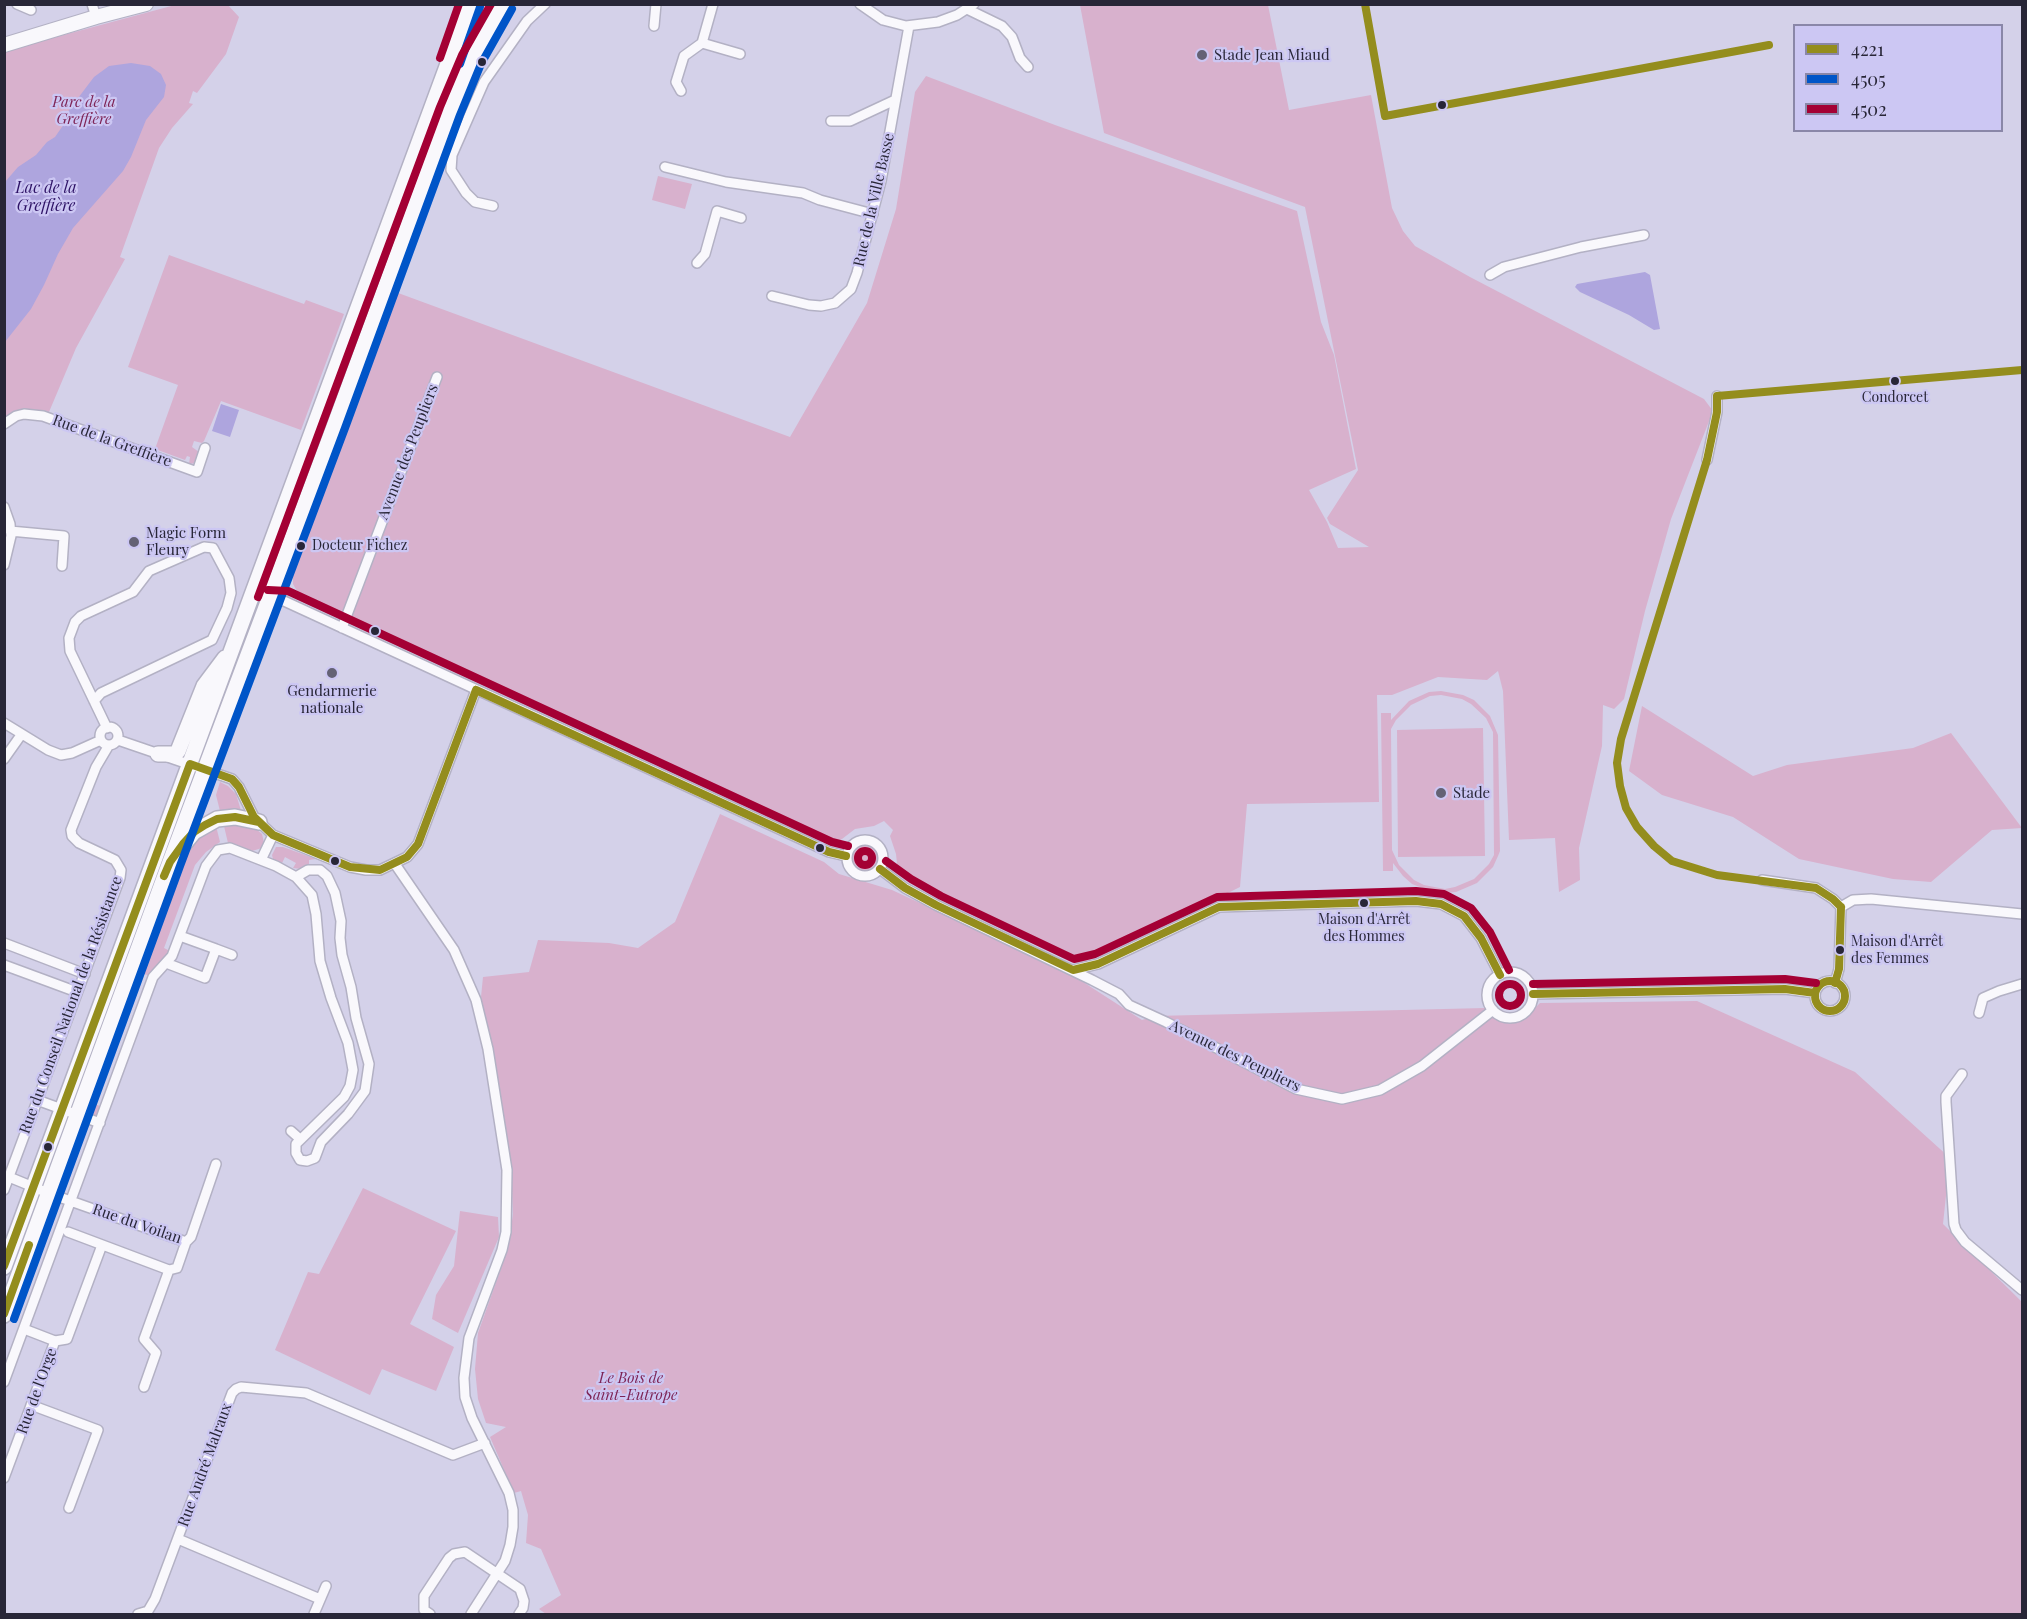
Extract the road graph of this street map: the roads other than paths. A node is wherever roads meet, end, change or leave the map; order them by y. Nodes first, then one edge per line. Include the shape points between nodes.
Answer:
1 (17, 4) edge
2 (133, 4) edge
3 (146, 4) edge
4 (470, 4) edge
5 (503, 4) edge
6 (545, 4) edge
7 (656, 4) edge
8 (713, 4) edge
9 (860, 4) edge
10 (970, 7) edge
11 (31, 10) dead end
12 (94, 11) edge
13 (654, 26) dead end
14 (909, 26) junction
15 (702, 44) junction
16 (4, 45) edge
17 (740, 54) dead end
18 (1028, 67) dead end
19 (681, 91) dead end
20 (895, 100) junction
21 (831, 121) dead end
22 (664, 167) dead end
23 (493, 206) dead end
24 (873, 214) junction
25 (741, 218) dead end
26 (1644, 235) dead end
27 (697, 263) dead end
28 (1490, 275) dead end
29 (772, 296) dead end
30 (437, 377) dead end
31 (1717, 396) dead end
32 (4, 424) edge
33 (205, 448) dead end
34 (1707, 460) dead end
35 (4, 507) edge
36 (10, 531) junction
37 (4, 565) edge
38 (62, 566) dead end
39 (257, 585) junction
40 (275, 601) junction
41 (342, 628) junction
42 (233, 649) junction
43 (476, 690) junction
44 (94, 701) junction
45 (4, 723) edge
46 (107, 728) junction
47 (21, 735) junction
48 (118, 740) junction
49 (105, 742) junction
50 (158, 754) junction
51 (4, 759) edge
52 (198, 766) junction
53 (259, 822) junction
54 (273, 835) junction
55 (846, 856) junction
56 (261, 860) junction
57 (170, 862) junction
58 (395, 864) junction
59 (880, 869) junction
60 (296, 877) junction
61 (1762, 880) dead end
62 (1841, 907) junction
63 (2022, 914) edge
64 (180, 936) junction
65 (4, 943) edge
66 (216, 949) junction
67 (232, 955) dead end
68 (166, 963) junction
69 (4, 965) edge
70 (1073, 970) junction
71 (85, 974) junction
72 (1500, 975) junction
73 (1835, 982) junction
74 (2022, 984) edge
75 (77, 992) junction
76 (1815, 993) junction
77 (1533, 994) junction
78 (1493, 1010) junction
79 (1980, 1013) dead end
80 (1962, 1074) dead end
81 (37, 1100) junction
82 (70, 1112) junction
83 (100, 1123) junction
84 (291, 1131) dead end
85 (300, 1139) junction
86 (216, 1164) dead end
87 (9, 1177) junction
88 (33, 1187) junction
89 (4, 1190) edge
90 (48, 1193) junction
91 (72, 1202) junction
92 (68, 1232) dead end
93 (186, 1242) junction
94 (102, 1245) junction
95 (4, 1267) edge
96 (169, 1270) junction
97 (2022, 1290) edge
98 (9, 1293) edge
99 (4, 1315) edge
100 (24, 1329) junction
101 (56, 1341) junction
102 (4, 1382) edge
103 (144, 1387) dead end
104 (32, 1406) junction
105 (485, 1443) junction
106 (4, 1478) edge
107 (69, 1508) dead end
108 (178, 1539) junction
109 (498, 1574) junction
110 (326, 1586) dead end
111 (320, 1599) junction
112 (152, 1613) edge
113 (138, 1614) edge
114 (314, 1614) edge
115 (430, 1614) edge
116 (471, 1614) edge
117 (519, 1614) edge

1 - 11 street
2 - 12 main road
3 - 12 main road
4 - 39 main road
5 - 40 main road via 472,59 442,132 277,577
6 - 23 street via 527,21 484,82 452,155 451,170 465,193 475,202
7 - 13 street
8 - 15 street
9 - 14 street via 883,20
10 - 14 street via 938,22
10 - 18 street via 1002,26
12 - 16 main road
14 - 20 street, Rue de la Ville Basse
15 - 17 street
15 - 19 street via 684,56 676,82
20 - 21 street via 850,121
20 - 24 street, Rue de la Ville Basse
22 - 24 street via 726,182 803,193
24 - 29 street, Rue de la Ville Basse via 854,282 842,299 815,307
25 - 27 street via 717,212 705,254
26 - 28 street via 1504,267
30 - 41 street, Avenue des Peupliers
31 - 34 street
32 - 33 street, Rue de la Greffière via 24,414 43,416 197,472
35 - 36 street
36 - 37 street
36 - 38 street via 64,536
39 - 40 street
39 - 42 main road
40 - 41 street
40 - 52 main road
41 - 43 street
42 - 50 main road via 204,686 178,751
42 - 52 main road
43 - 55 street via 829,852
43 - 58 street via 418,844
44 - 44 street via 101,693 212,640 231,593 213,548 204,547 149,571 133,592 75,622 69,638 70,651
44 - 46 street
45 - 47 street
46 - 48 street via 115,729
46 - 49 street via 100,734
47 - 49 street via 61,755
47 - 51 street
48 - 49 street
48 - 50 street
49 - 71 street, Rue du Conseil National de la Résistance via 71,830 75,840 110,856 121,870
50 - 52 street
52 - 53 street via 232,779
52 - 57 main road
52 - 82 main road
53 - 54 street
53 - 57 main road via 235,817 217,819 194,832
54 - 56 street
54 - 58 street via 350,867 373,871
55 - 59 street via 857,875 869,876
55 - 59 street via 856,842 872,842 878,845 883,857
56 - 60 street
56 - 64 street via 230,848 213,853
57 - 82 main road
58 - 105 street via 454,950 476,1000 497,1100 507,1170 506,1232 470,1338 464,1378 465,1397
59 - 70 street, Avenue des Peupliers via 936,905
60 - 85 street via 312,895 320,961 348,1043 353,1070 344,1098
60 - 85 street via 312,869 324,872 334,892 341,921 342,955 369,1075 365,1091 321,1142 315,1158 304,1161 297,1157 295,1149
61 - 62 street via 1816,888
62 - 63 street via 1853,900 1870,899
62 - 73 street
64 - 66 street
64 - 68 street
65 - 71 street
66 - 67 street
66 - 68 street via 205,978
68 - 83 street via 153,977
69 - 75 street
70 - 72 street via 1098,964 1219,907 1416,901 1441,904 1464,916 1481,938
70 - 78 street, Avenue des Peupliers via 1119,994 1129,1005 1296,1089 1342,1099 1380,1090 1422,1066
71 - 75 street, Rue du Conseil National de la Résistance
72 - 77 street via 1522,976
72 - 78 street via 1488,988
73 - 76 street via 1821,984
73 - 76 street via 1842,987 1845,997 1839,1008 1819,1007
74 - 79 street via 1983,998
75 - 81 street, Rue du Conseil National de la Résistance
76 - 77 street via 1785,989
77 - 78 street via 1528,1009 1515,1018 1499,1016
80 - 97 street via 1946,1096 1954,1224 1965,1242
81 - 82 street
81 - 87 street, Rue du Conseil National de la Résistance
82 - 83 street
82 - 88 main road
82 - 90 main road
83 - 91 street
84 - 85 street
86 - 93 street, Rue du Voilan
87 - 88 street, Rue du Voilan
87 - 89 street, Rue du Conseil National de la Résistance
88 - 90 street, Rue du Voilan
88 - 95 main road
90 - 91 street, Rue du Voilan
90 - 98 main road
91 - 93 street, Rue du Voilan
91 - 100 street
92 - 94 street
93 - 96 street via 177,1268
94 - 96 street
94 - 101 street, Rue de l'Orge via 67,1339
96 - 103 street via 144,1339 156,1353
98 - 99 main road
100 - 101 street
100 - 102 street
101 - 104 street, Rue de l'Orge
104 - 106 street, Rue de l'Orge
104 - 107 street via 98,1430
105 - 108 street, Rue André Malraux via 453,1455 306,1393 236,1389
105 - 109 street via 513,1510 510,1545
108 - 111 street
108 - 112 street, Rue André Malraux
109 - 115 street via 465,1552 454,1554 423,1599 423,1610
109 - 116 street
109 - 117 street via 520,1589 524,1600
110 - 111 street
111 - 114 street
112 - 113 street, Rue André Malraux

